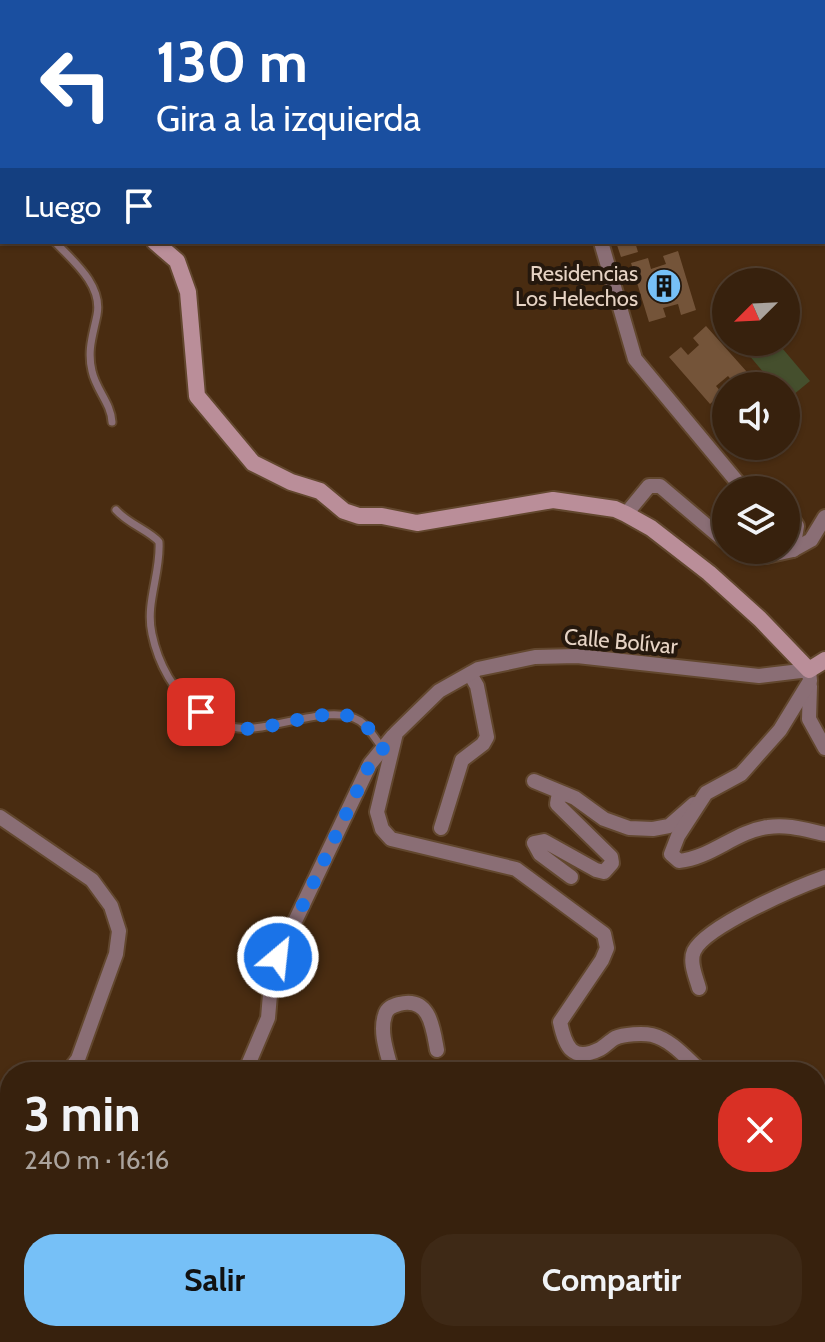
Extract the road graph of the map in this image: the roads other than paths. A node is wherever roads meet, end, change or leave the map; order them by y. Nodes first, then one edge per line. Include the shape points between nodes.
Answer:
1 (57, 244) edge
2 (157, 244) edge
3 (602, 244) edge
4 (112, 422) dead end
5 (732, 476) edge
6 (116, 510) dead end
7 (626, 514) junction
8 (825, 517) edge
9 (712, 530) edge
10 (800, 546) edge
11 (825, 660) edge
12 (470, 674) junction
13 (810, 676) junction
14 (396, 733) junction
15 (825, 748) edge
16 (383, 749) junction
17 (534, 781) dead end
18 (706, 793) junction
19 (564, 794) junction
20 (0, 817) edge
21 (441, 828) dead end
22 (825, 834) edge
23 (571, 877) dead end
24 (825, 877) edge
25 (699, 988) dead end
26 (437, 1050) dead end
27 (76, 1062) edge
28 (249, 1062) edge
29 (390, 1062) edge
30 (691, 1062) edge

1 - 4 lane via 96,292 90,363
2 - 7 street via 177,261 188,292 197,396 239,449 267,472 320,491 344,511 417,523 553,500
3 - 5 street via 635,359
6 - 16 lane via 159,542 152,636 170,679 191,704 238,728 329,715 358,719
7 - 9 street via 649,486 660,486
7 - 13 street via 692,559 760,619
8 - 10 street via 811,540
11 - 13 street, Calle Bolívar
12 - 13 street, Calle Bolívar via 507,661 577,656 759,676
12 - 14 street, Calle Bolívar via 439,691
12 - 21 street via 487,737 462,760
13 - 15 street via 809,719
13 - 18 street via 780,730 751,765
14 - 16 street, Calle Bolívar
14 - 30 street via 377,812 391,839 516,869 604,934 607,948 602,960 560,1022 571,1051 583,1055 617,1037 649,1034 666,1040
16 - 28 street, Calle Bolívar via 364,776 272,971 268,1018
17 - 19 street
18 - 19 street via 669,826 653,829 604,819
18 - 22 street via 673,847 671,854 679,861 765,827 791,826
19 - 23 street via 557,804 612,863 604,872 596,870 544,841 534,843 540,854
20 - 27 street via 92,880 111,906 119,931 116,954
24 - 25 street via 788,890 702,941 691,960
26 - 29 street via 431,1018 420,1006 406,1003 390,1008 385,1017

